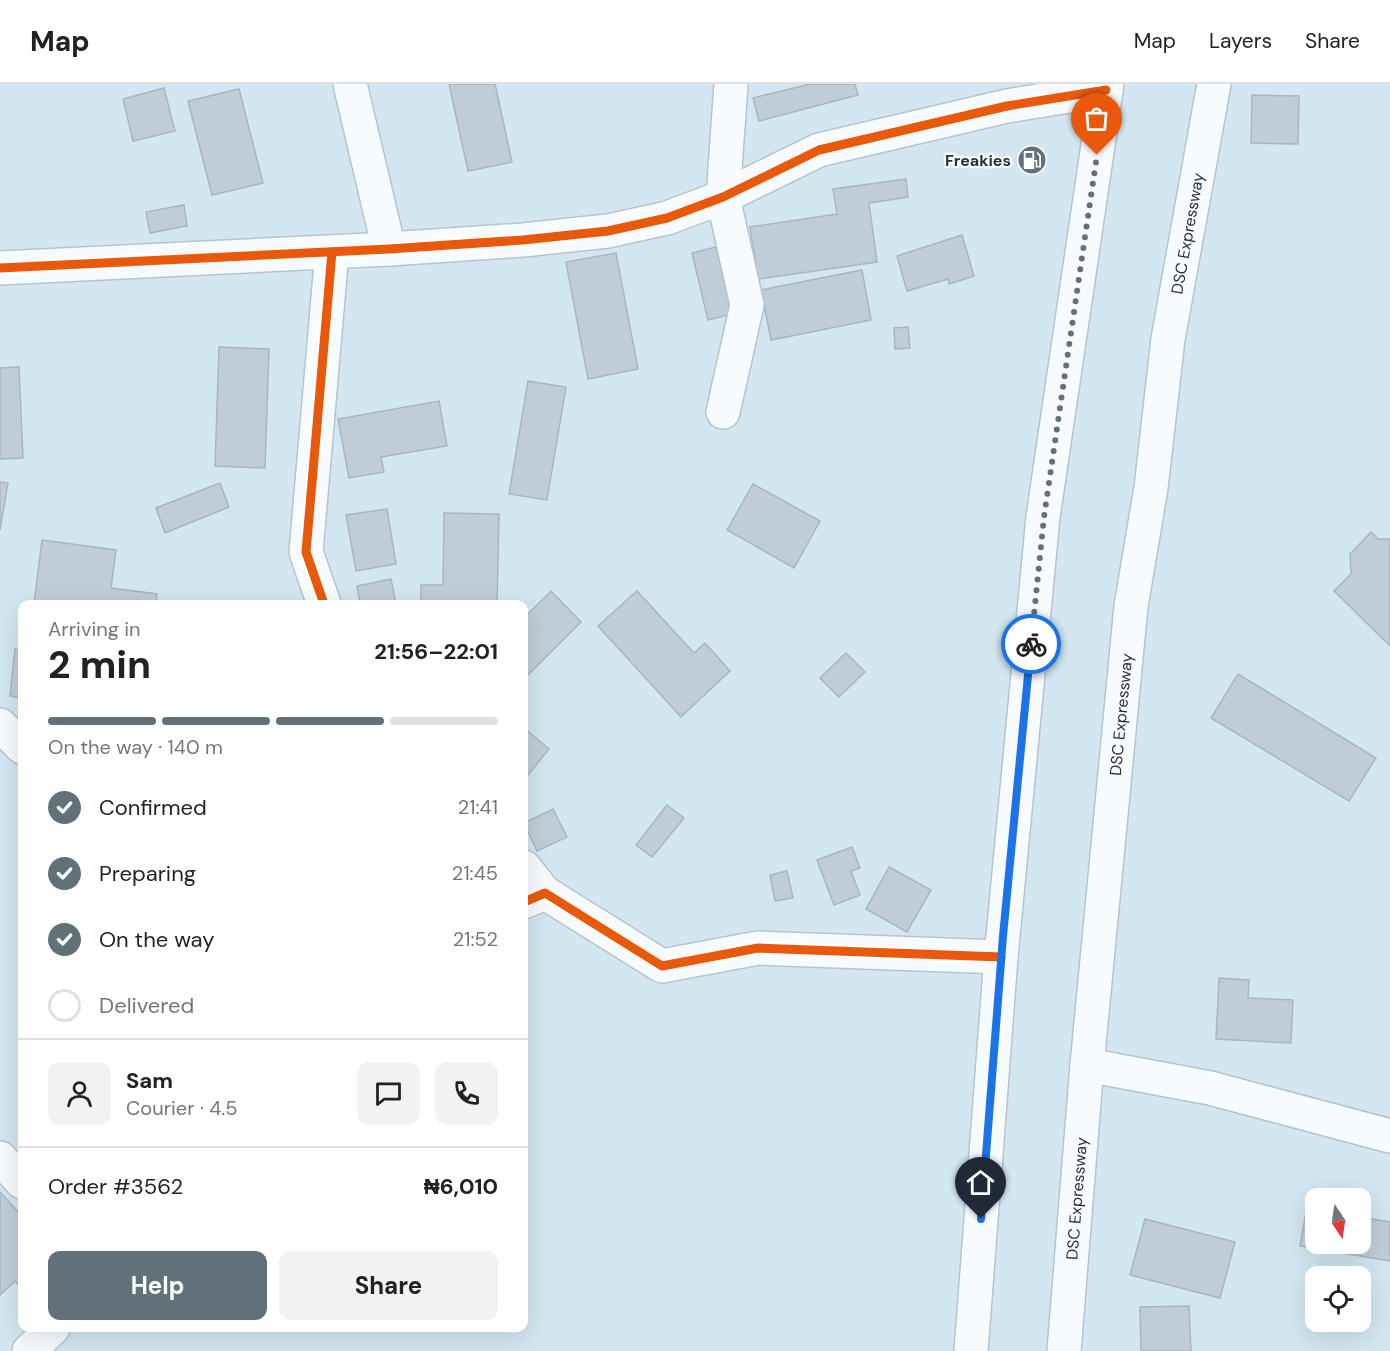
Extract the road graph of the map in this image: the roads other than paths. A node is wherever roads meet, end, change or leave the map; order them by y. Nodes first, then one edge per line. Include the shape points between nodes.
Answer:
1 (350, 84) edge
2 (731, 84) edge
3 (1214, 84) edge
4 (1106, 87) edge
5 (723, 197) junction
6 (389, 249) junction
7 (332, 252) junction
8 (0, 268) edge
9 (723, 412) dead end
10 (323, 600) edge
11 (0, 725) edge
12 (18, 743) edge
13 (528, 879) edge
14 (534, 898) edge
15 (1001, 957) junction
16 (1087, 1065) junction
17 (1390, 1136) edge
18 (0, 1158) edge
19 (18, 1178) edge
20 (48, 1332) edge
21 (29, 1351) edge
22 (971, 1351) edge
23 (1064, 1351) edge

1 - 6 street
2 - 5 street
3 - 16 street, DSC Expressway via 1168,339 1151,488 1131,606
4 - 5 street via 819,150
4 - 15 street via 1044,517
5 - 6 street via 667,218 608,231
5 - 9 street via 747,305
6 - 7 street
7 - 8 street
7 - 10 street via 306,552
11 - 12 street
13 - 14 street
14 - 15 street via 662,966 758,948
15 - 22 street
16 - 17 street via 1210,1088
16 - 23 street, DSC Expressway
18 - 19 street
20 - 21 street

